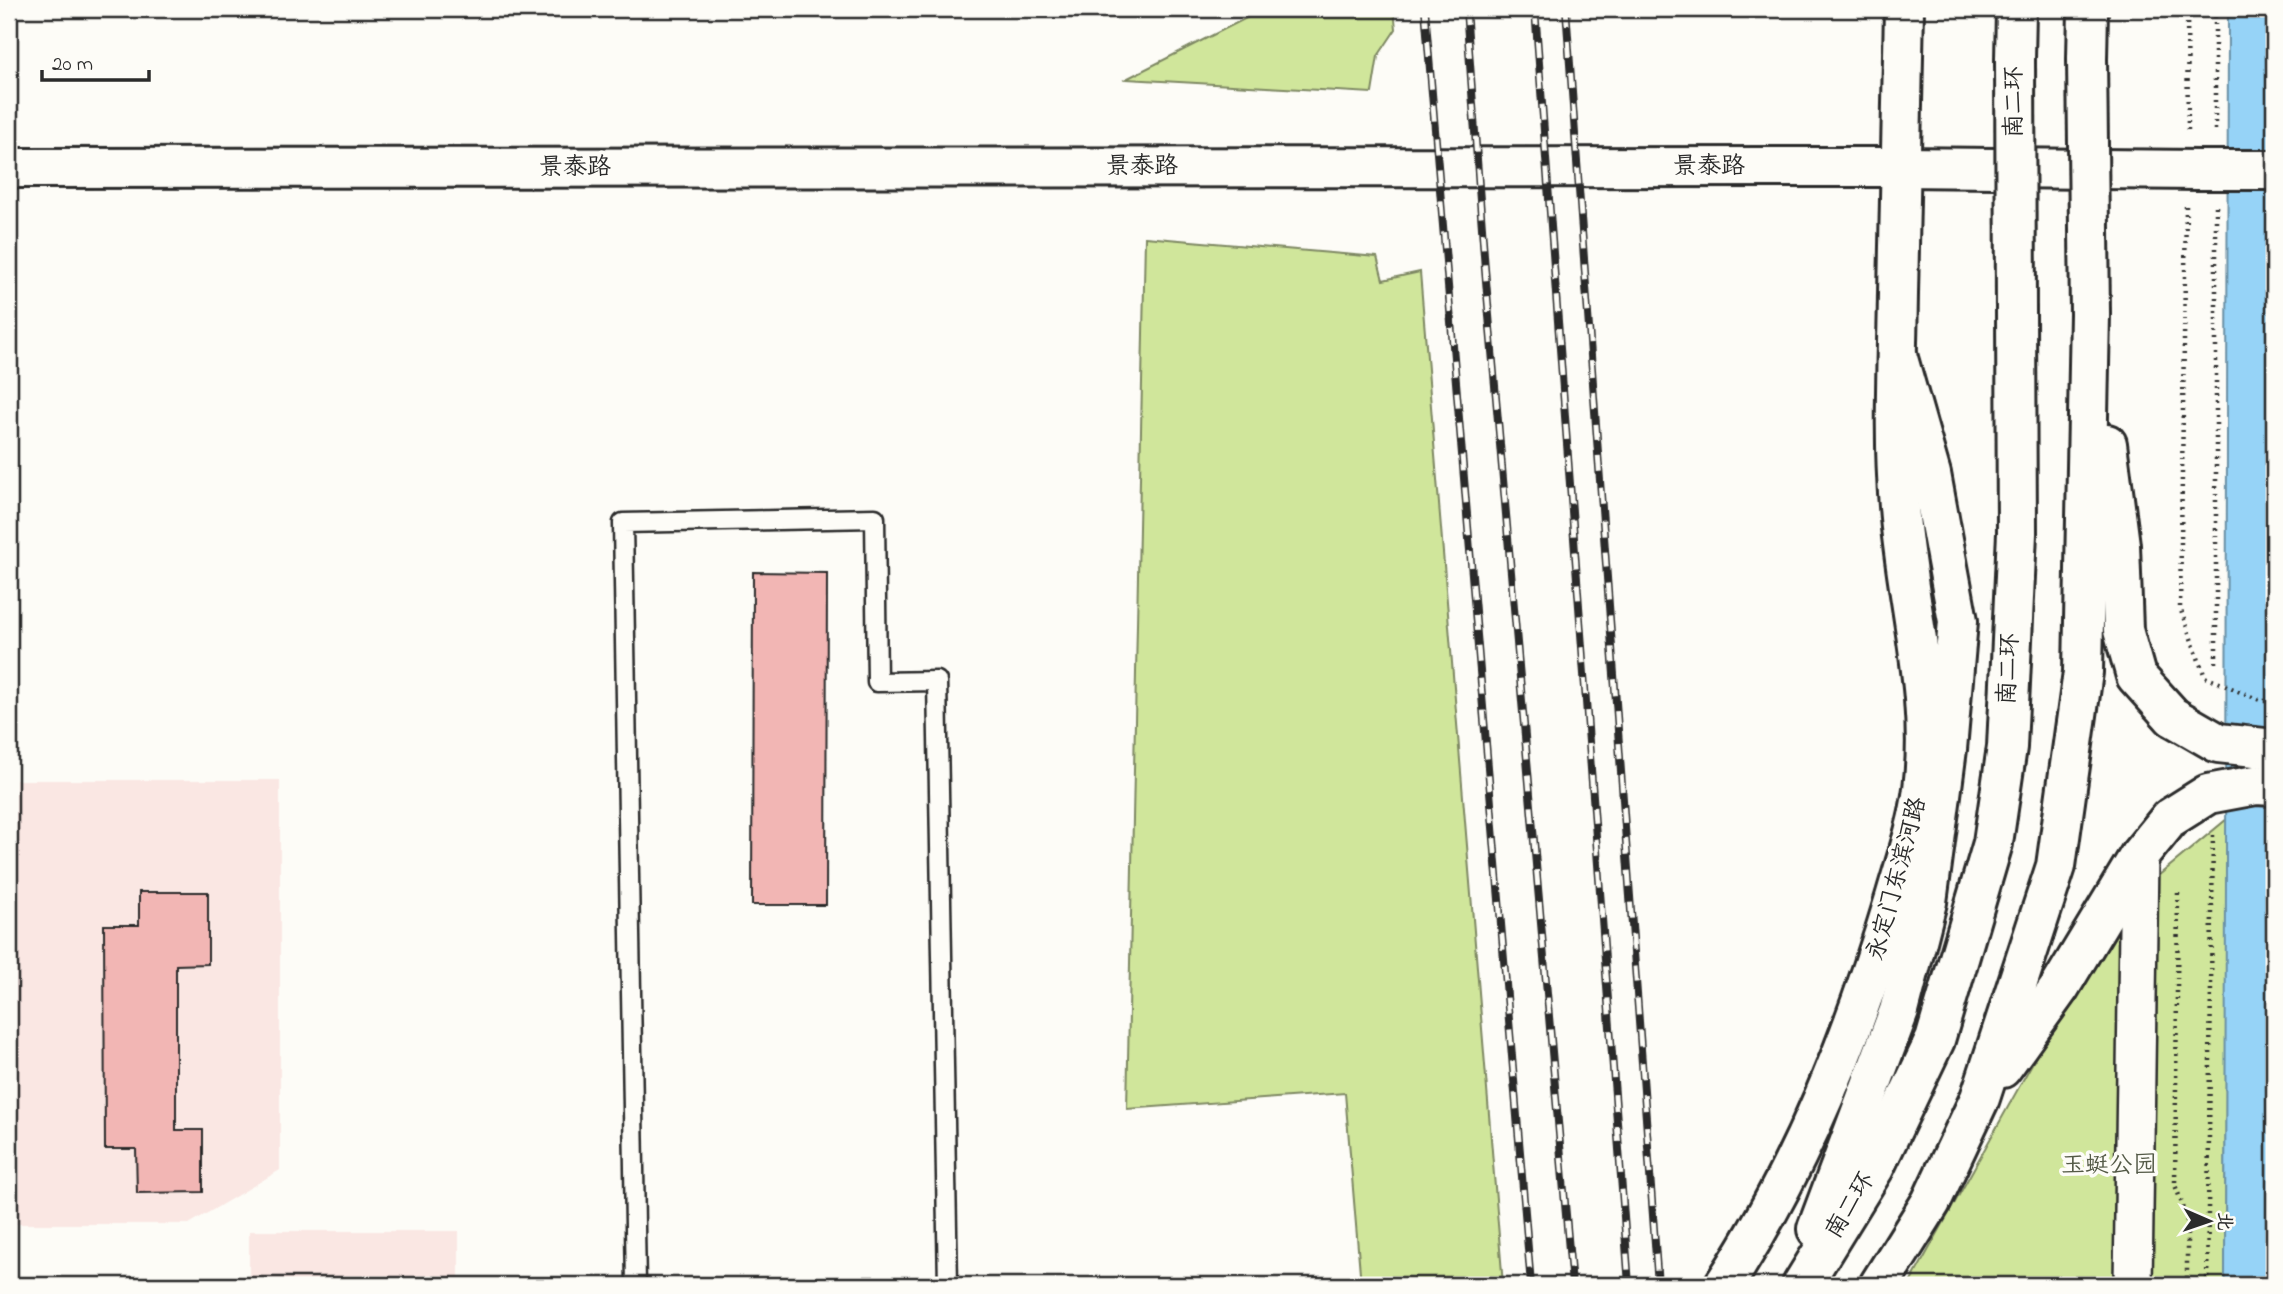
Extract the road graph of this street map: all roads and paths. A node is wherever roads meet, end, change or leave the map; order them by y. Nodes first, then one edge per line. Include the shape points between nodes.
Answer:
1 (1904, 9) edge
2 (2016, 9) edge
3 (2088, 9) edge
4 (2187, 9) edge
5 (2215, 9) edge
6 (2201, 162) junction
7 (1901, 167) junction
8 (9, 168) edge
9 (2274, 170) edge
10 (2216, 204) dead end
11 (2090, 314) junction
12 (1897, 355) junction
13 (2216, 663) dead end
14 (2274, 701) edge
15 (2274, 749) edge
16 (2274, 786) edge
17 (2214, 824) dead end
18 (2139, 856) junction
19 (2178, 886) dead end
20 (1980, 1098) junction
21 (636, 1285) edge
22 (948, 1285) edge
23 (1724, 1285) edge
24 (1796, 1285) edge
25 (1802, 1285) edge
26 (1880, 1285) edge
27 (2133, 1285) edge
28 (2187, 1285) edge
29 (2207, 1285) edge

1 - 7 main road
2 - 25 main road, 南二环, bridge via 2016,547 2007,747 1993,843 1935,1040 1874,1168
3 - 11 main road, bridge
4 - 6 path
5 - 6 path
6 - 7 main road, 景泰路
6 - 9 main road, 景泰路, bridge
6 - 14 path via 2179,608 2205,677 2262,701
7 - 8 main road, 景泰路
7 - 12 main road, 永定门东滨河路
10 - 13 path
11 - 15 main road, bridge via 2120,545 2123,630 2136,676 2173,717 2218,743
11 - 20 main road via 2083,672 2056,866
12 - 23 main road, 永定门东滨河路 via 1899,507 1922,690 1923,791 1872,976 1792,1167
12 - 24 main road via 1931,474 1958,621 1947,749 1927,902 1899,1011
16 - 18 main road, bridge via 2208,794 2170,818
17 - 29 path
18 - 20 main road via 2060,987
18 - 27 street
19 - 28 path via 2175,1185 2187,1217
20 - 26 main road via 1931,1202
21 - 22 lane via 623,523 875,518 877,682 937,681

